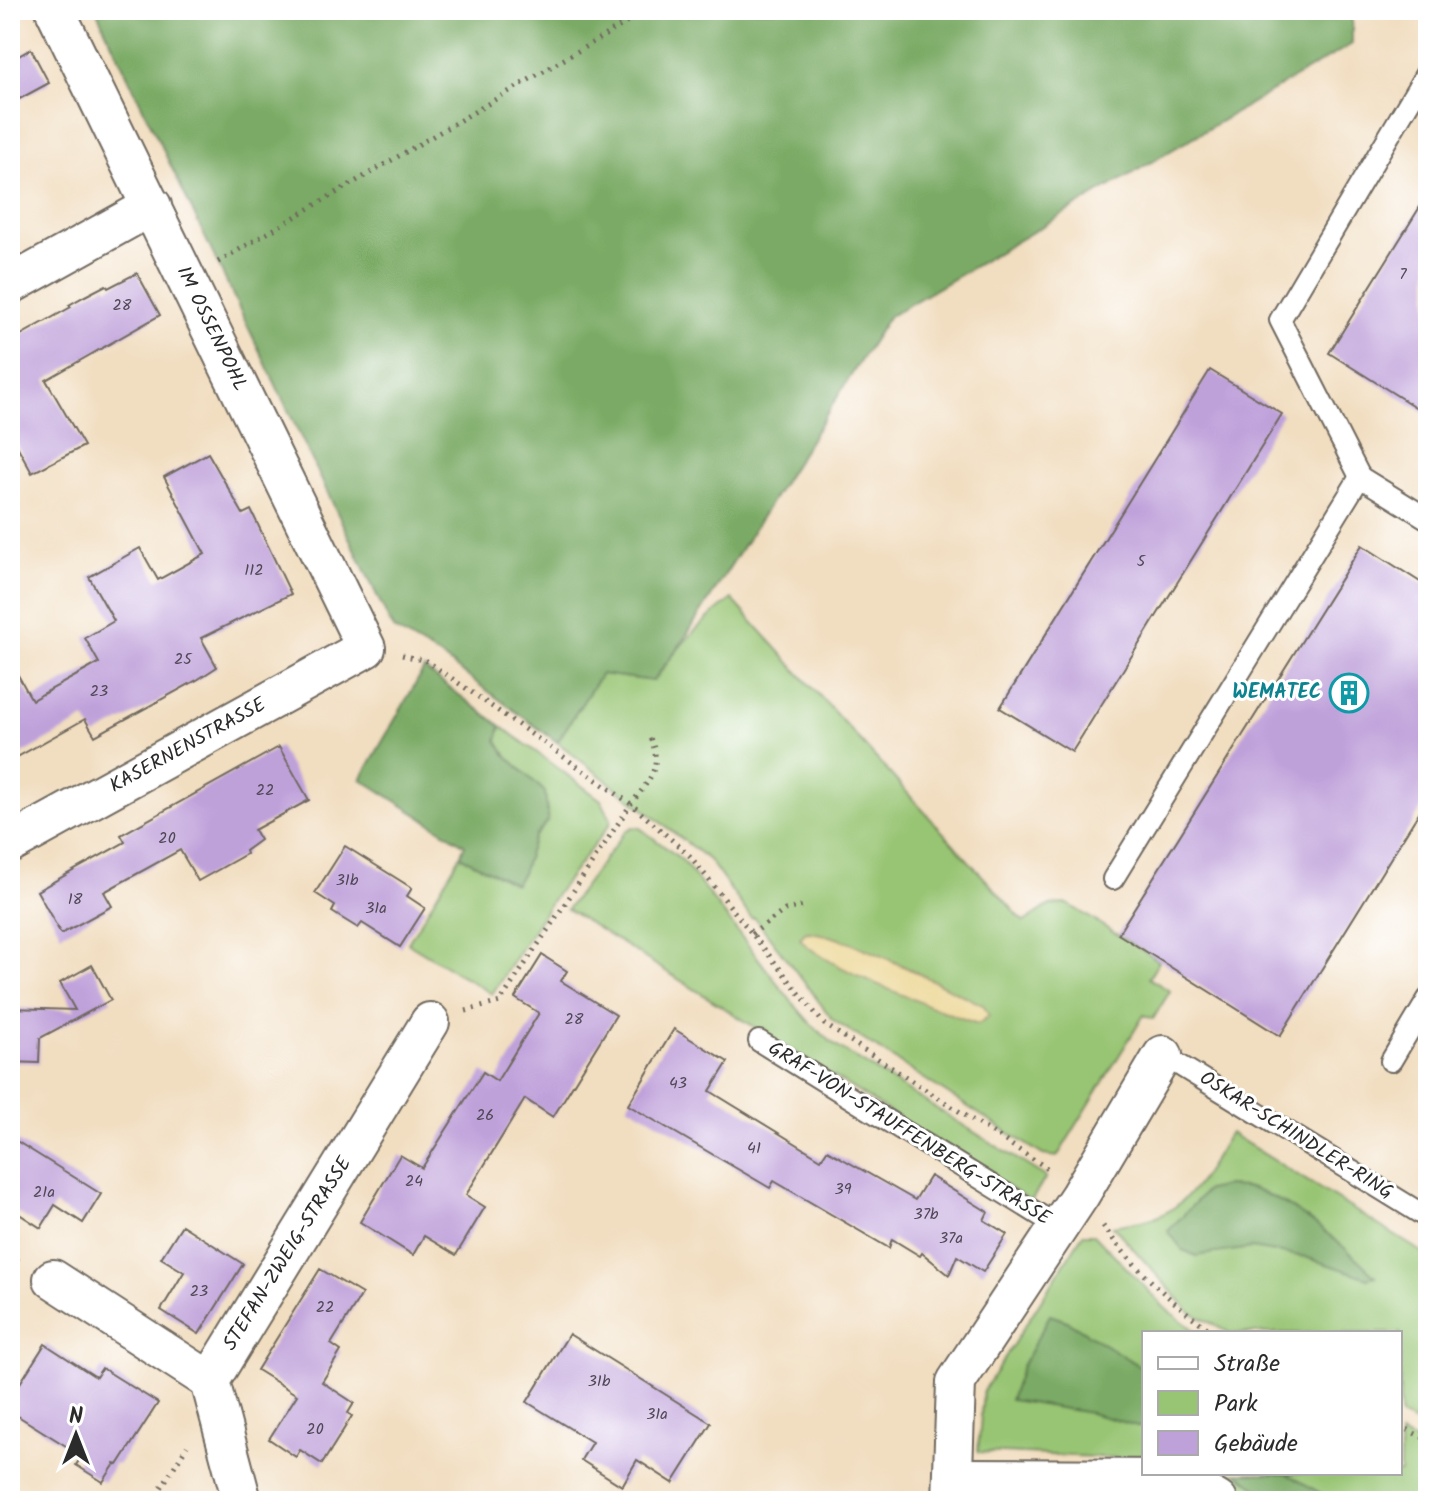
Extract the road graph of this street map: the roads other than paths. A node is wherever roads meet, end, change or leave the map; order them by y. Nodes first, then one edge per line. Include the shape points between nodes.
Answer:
1 (55, 10) edge
2 (1428, 70) edge
3 (152, 206) junction
4 (10, 285) edge
5 (1360, 477) junction
6 (1428, 519) edge
7 (366, 648) joint
8 (10, 844) edge
9 (1113, 879) dead end
10 (1428, 999) edge
11 (430, 1022) road end
12 (759, 1041) dead end
13 (1163, 1055) joint
14 (1391, 1061) dead end
15 (1428, 1218) edge
16 (1059, 1227) junction
17 (53, 1279) dead end
18 (210, 1381) junction
19 (952, 1490) edge
20 (242, 1501) edge
21 (1218, 1501) edge

1 - 3 street, IM OSSENPOHL
2 - 5 lane via 1280,320
3 - 4 street
3 - 7 street, IM OSSENPOHL
5 - 6 lane
5 - 9 lane
7 - 8 street, KASERNENSTRASSE
10 - 14 lane
11 - 18 street, STEFAN-ZWEIG-STRASSE
12 - 16 lane, GRAF-VON-STAUFFENBERG-STRASSE
13 - 15 lane, OSKAR-SCHINDLER-RING
13 - 16 street, GRAF-VON-STAUFFENBERG-STRASSE
16 - 19 street, GRAF-VON-STAUFFENBERG-STRASSE via 956,1382
17 - 18 street
18 - 20 street
19 - 21 street via 1182,1479

